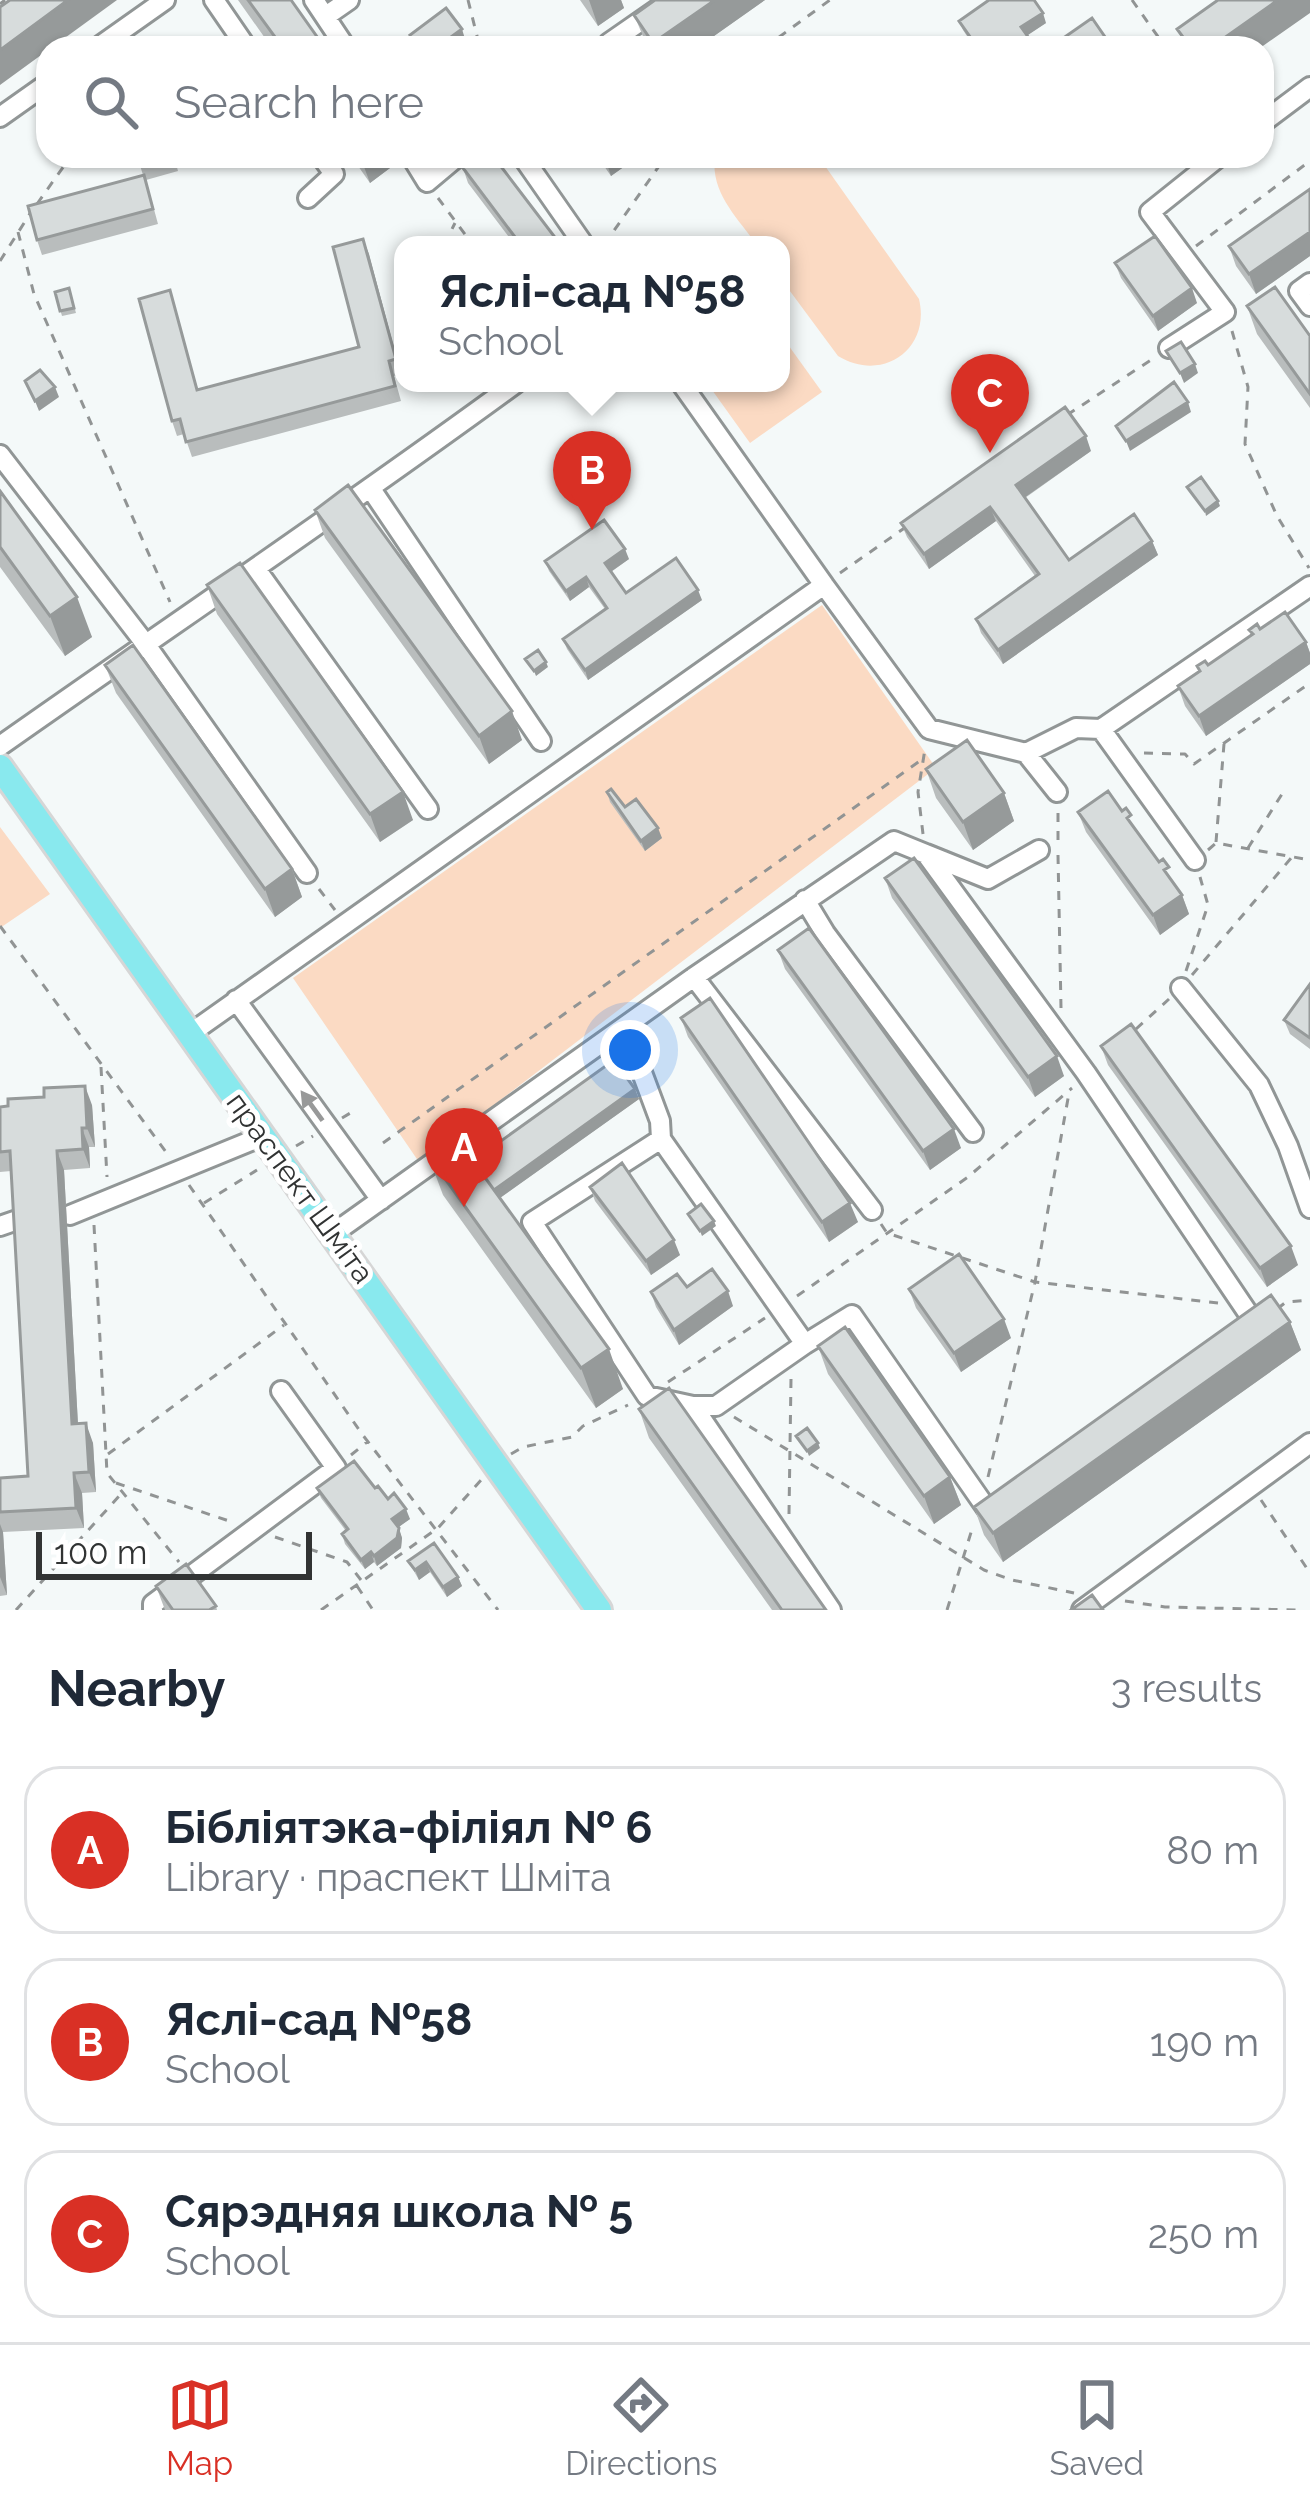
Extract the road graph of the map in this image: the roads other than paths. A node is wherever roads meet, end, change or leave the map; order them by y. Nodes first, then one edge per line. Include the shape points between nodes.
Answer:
1 (165, 0) edge
2 (214, 0) edge
3 (349, 0) edge
4 (659, 3) edge
5 (320, 8) edge
6 (128, 36) edge
7 (239, 36) edge
8 (338, 36) edge
9 (620, 36) edge
10 (1310, 87) edge
11 (36, 92) edge
12 (1274, 115) edge
13 (0, 117) edge
14 (329, 168) edge
15 (418, 168) edge
16 (444, 168) edge
17 (531, 168) edge
18 (1205, 168) edge
19 (308, 198) dead end
20 (578, 236) edge
21 (1310, 283) edge
22 (1310, 306) edge
23 (1169, 348) edge
24 (504, 392) edge
25 (687, 392) edge
26 (0, 455) edge
27 (371, 489) junction
28 (256, 569) junction
29 (824, 585) junction
30 (1310, 586) edge
31 (144, 642) junction
32 (1101, 729) junction
33 (541, 741) dead end
34 (0, 746) edge
35 (1026, 753) junction
36 (0, 766) edge
37 (1057, 792) road end
38 (428, 809) dead end
39 (1040, 850) dead end
40 (926, 854) junction
41 (1195, 860) road end
42 (308, 873) road end
43 (805, 900) junction
44 (694, 977) junction
45 (1181, 988) road end
46 (236, 1000) junction
47 (625, 1028) junction
48 (190, 1033) junction
49 (973, 1132) dead end
50 (263, 1136) junction
51 (661, 1139) junction
52 (381, 1201) junction
53 (1310, 1208) edge
54 (872, 1210) dead end
55 (70, 1215) dead end
56 (22, 1218) edge
57 (0, 1226) edge
58 (334, 1234) junction
59 (1237, 1338) edge
60 (799, 1349) junction
61 (281, 1391) dead end
62 (693, 1406) junction
63 (1310, 1443) edge
64 (1008, 1499) edge
65 (153, 1610) edge
66 (599, 1610) edge
67 (831, 1610) edge
68 (1082, 1610) edge

1 - 6 lane
2 - 7 lane
3 - 5 lane
4 - 9 lane
5 - 8 lane
10 - 12 lane
11 - 13 lane
14 - 19 lane via 334,175
15 - 16 lane via 427,182
17 - 20 lane
18 - 23 lane via 1150,212 1225,311
21 - 22 lane via 1299,291
24 - 27 lane
25 - 29 lane
26 - 31 lane
27 - 28 lane
27 - 33 lane
28 - 31 lane
28 - 38 lane
29 - 35 lane via 929,729
29 - 46 lane
30 - 32 lane
31 - 34 lane
31 - 42 lane
32 - 35 lane via 1076,728
32 - 41 lane
35 - 37 lane
36 - 48 main road, праспект Шміта
39 - 40 lane via 988,879
40 - 43 lane via 894,841
40 - 59 lane via 1256,1325
43 - 44 lane
43 - 49 lane
44 - 47 lane
44 - 54 lane
45 - 53 lane via 1259,1085
46 - 48 lane
52 -> 46 lane
47 - 51 lane
47 - 52 lane
48 - 50 main road, праспект Шміта
50 - 55 lane
50 - 58 main road, праспект Шміта
51 - 60 lane
51 - 62 lane via 532,1222 647,1396
52 - 58 lane
56 - 57 lane
58 - 66 main road, праспект Шміта
60 - 62 lane via 716,1406
60 - 64 lane via 852,1315 988,1512
61 - 65 lane via 336,1468
62 - 67 lane
63 - 68 lane

